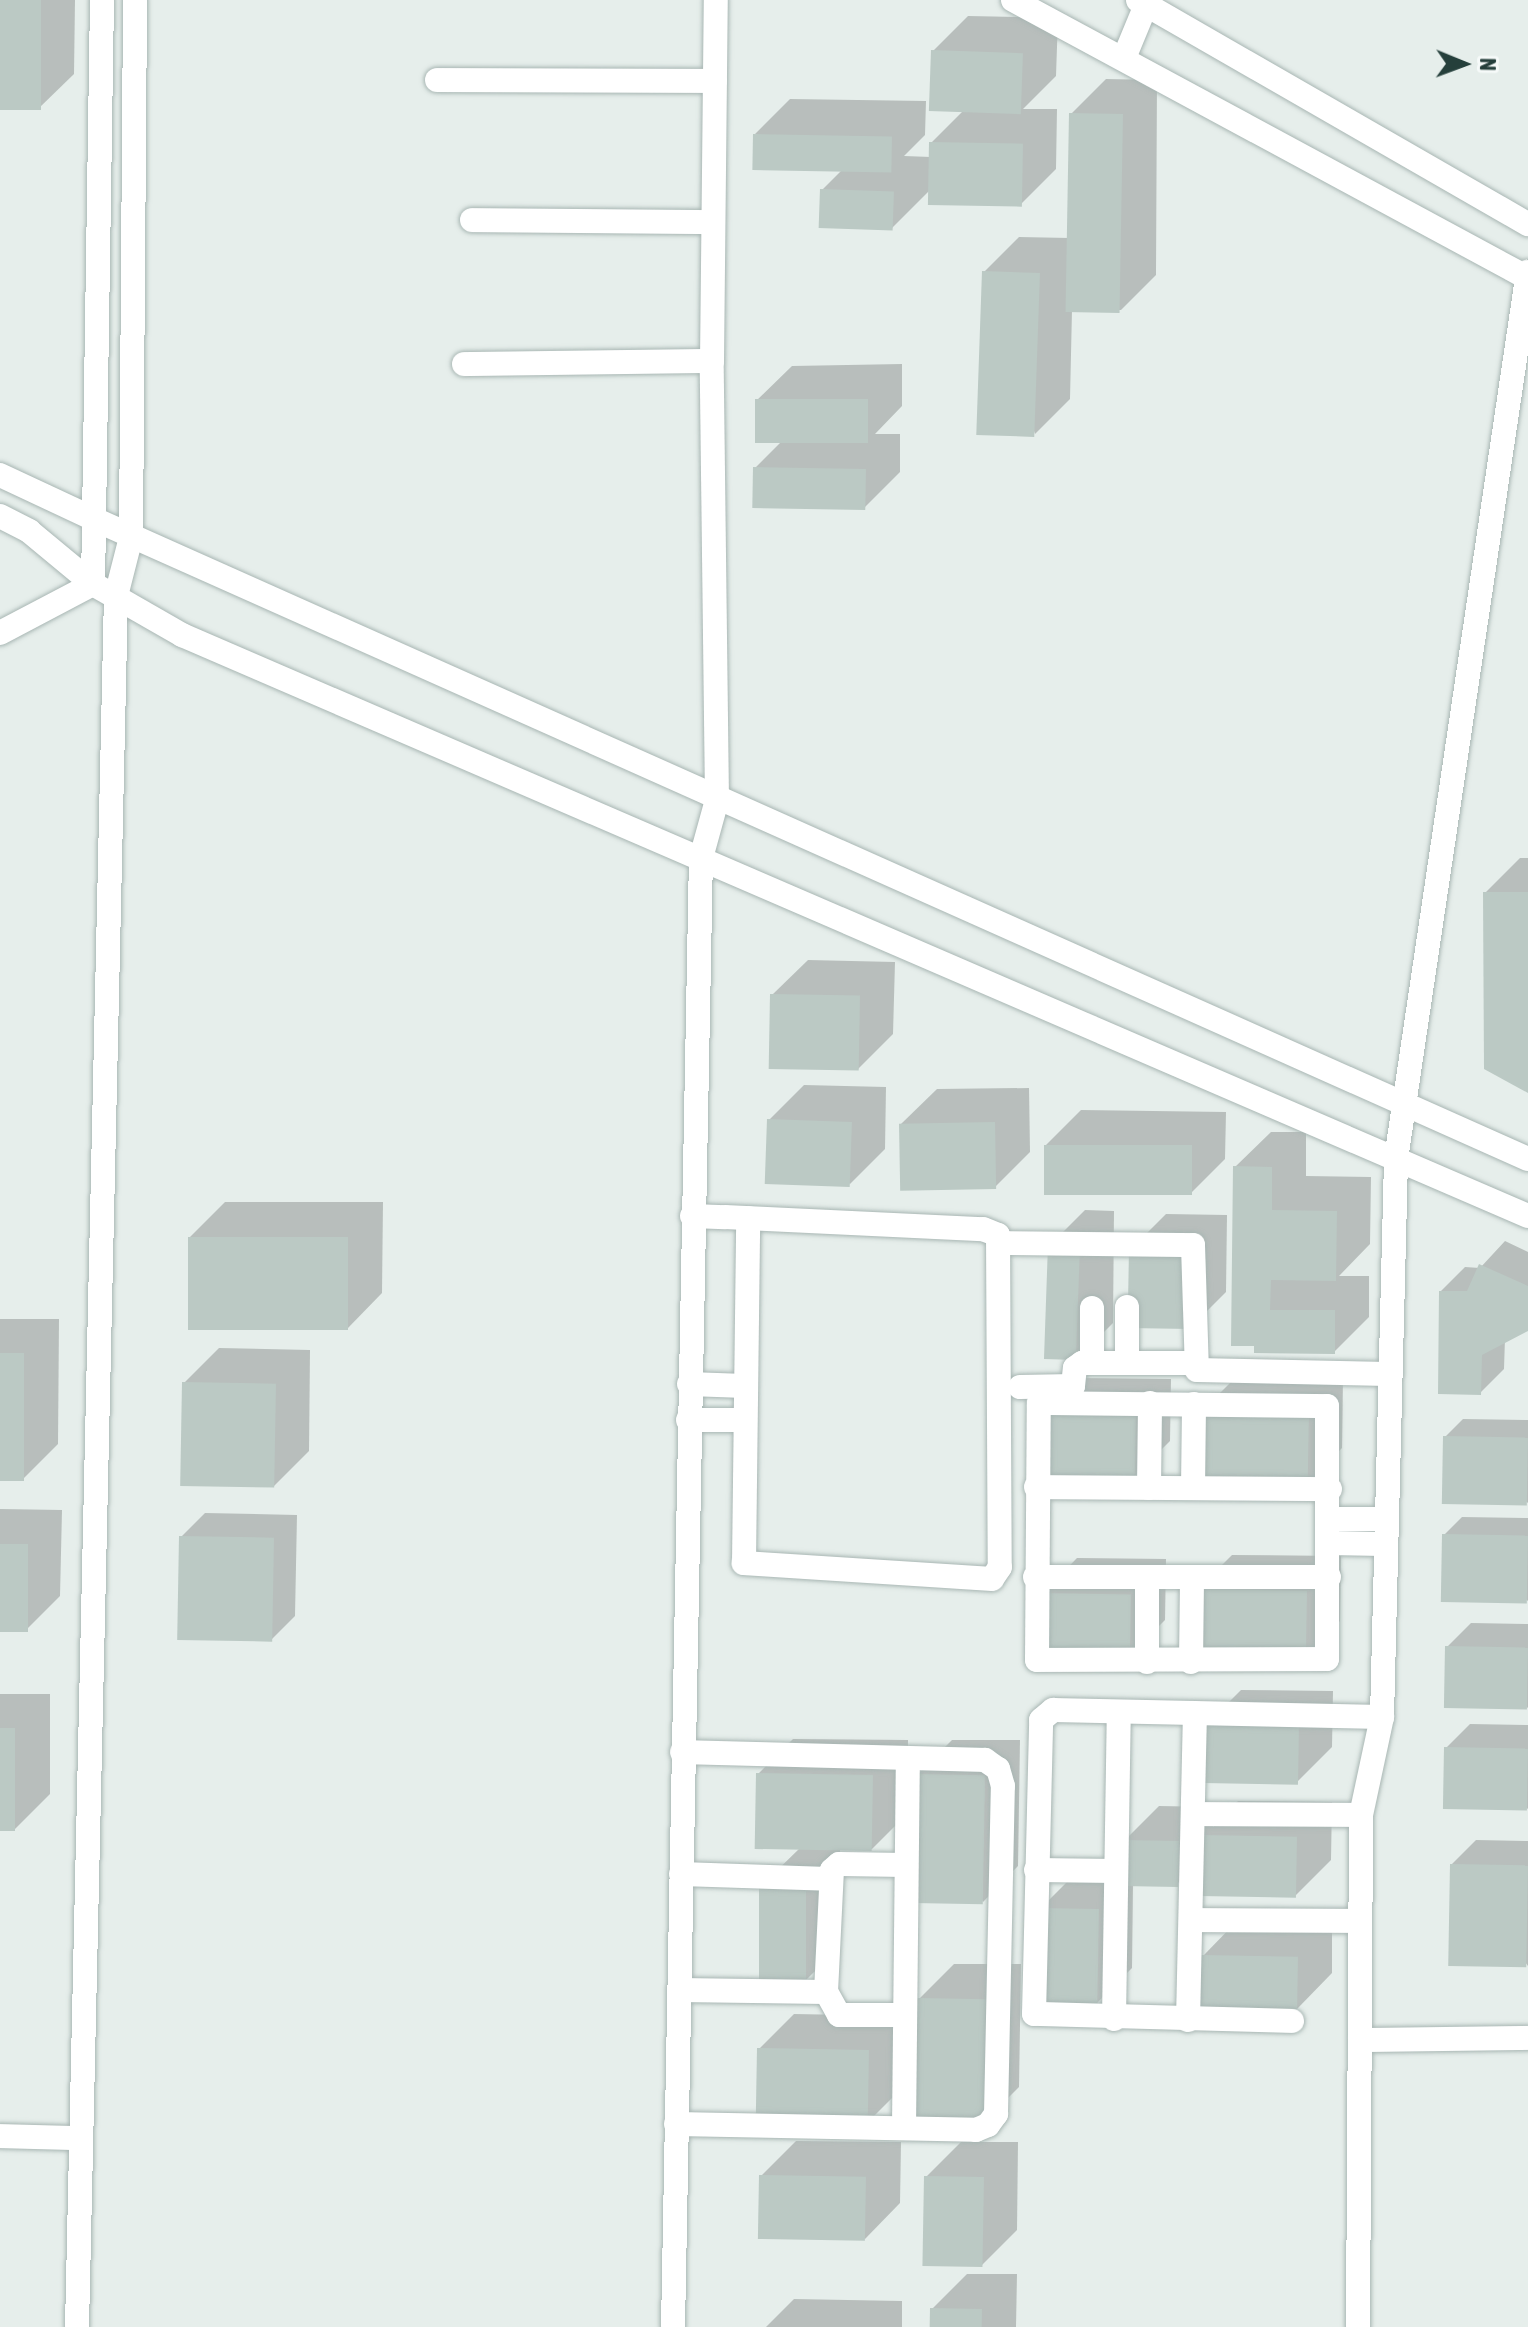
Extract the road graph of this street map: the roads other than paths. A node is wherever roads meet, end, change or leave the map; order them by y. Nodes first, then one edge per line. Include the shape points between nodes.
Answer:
1 (102, 0) edge
2 (135, 0) edge
3 (716, 0) edge
4 (1013, 0) edge
5 (1145, 2) edge
6 (1124, 58) junction
7 (437, 80) dead end
8 (715, 81) junction
9 (472, 220) dead end
10 (713, 222) junction
11 (1528, 224) edge
12 (1527, 276) edge
13 (712, 361) junction
14 (464, 364) dead end
15 (0, 475) edge
16 (0, 516) edge
17 (96, 520) junction
18 (131, 537) junction
19 (93, 584) junction
20 (116, 596) junction
21 (0, 633) edge
22 (717, 800) junction
23 (701, 858) junction
24 (1405, 1105) junction
25 (1396, 1159) junction
26 (1528, 1159) edge
27 (692, 1216) junction
28 (1528, 1216) edge
29 (748, 1218) junction
30 (999, 1243) junction
31 (1127, 1307) dead end
32 (1092, 1308) dead end
33 (1092, 1363) junction
34 (1127, 1363) junction
35 (1194, 1363) junction
36 (1388, 1374) junction
37 (689, 1384) junction
38 (745, 1386) junction
39 (1020, 1387) dead end
40 (1150, 1403) junction
41 (1194, 1404) junction
42 (688, 1420) junction
43 (745, 1420) junction
44 (1036, 1487) junction
45 (1149, 1488) junction
46 (1193, 1488) junction
47 (1330, 1489) junction
48 (1330, 1519) junction
49 (1385, 1519) junction
50 (1329, 1543) junction
51 (1383, 1544) junction
52 (1035, 1577) junction
53 (1147, 1577) junction
54 (1192, 1577) junction
55 (1329, 1577) junction
56 (1147, 1662) junction
57 (1191, 1662) junction
58 (1119, 1713) junction
59 (1195, 1713) junction
60 (1382, 1717) junction
61 (682, 1752) junction
62 (908, 1758) junction
63 (1194, 1814) junction
64 (1361, 1815) junction
65 (906, 1865) junction
66 (1036, 1870) junction
67 (1116, 1871) junction
68 (681, 1874) junction
69 (828, 1879) junction
70 (1191, 1920) junction
71 (1360, 1921) junction
72 (679, 1990) junction
73 (826, 1992) junction
74 (904, 2015) junction
75 (1114, 2019) junction
76 (1188, 2020) junction
77 (1292, 2021) dead end
78 (1528, 2038) edge
79 (1360, 2040) junction
80 (676, 2124) junction
81 (904, 2128) junction
82 (0, 2136) edge
83 (79, 2138) junction
84 (77, 2327) edge
85 (673, 2327) edge
86 (1358, 2327) edge

1 - 17 street
2 - 18 street
3 - 8 street
4 - 6 street
5 - 6 street
5 - 11 street
6 - 12 street
7 - 8 street
8 - 10 street
9 - 10 street
10 - 13 street
12 - 24 street
13 - 14 street
13 - 22 street
15 - 17 street
16 - 19 street via 29,531
17 - 18 street
17 - 19 street
18 - 20 street
18 - 22 street
19 - 20 street
19 - 21 street
20 - 23 street via 182,635
20 - 83 street
22 - 23 street
22 - 24 street
23 - 25 street
23 - 27 street
24 - 25 street
24 - 26 street
25 - 28 street
25 - 36 street
27 - 29 street
27 - 37 street
29 - 30 street via 983,1229 994,1231
29 - 38 street
30 - 35 street via 1193,1245
30 - 43 street via 1000,1567 992,1579 746,1565
31 - 34 street
32 - 33 street
33 - 34 street
33 - 39 street via 1079,1364 1073,1386
34 - 35 street
35 - 36 street via 1202,1373
36 - 49 street
37 - 38 street
37 - 42 street
38 - 43 street
40 - 41 street
40 - 44 street via 1039,1403
40 - 45 street
41 - 46 street
41 - 47 street via 1327,1406
42 - 43 street
42 - 61 street
44 - 45 street
44 - 52 street
45 - 46 street
46 - 47 street
47 - 48 street
48 - 49 street
48 - 50 street
49 - 51 street
50 - 51 street
50 - 55 street
51 - 60 street
52 - 53 street
52 - 56 street via 1037,1660
53 - 54 street
53 - 56 street
54 - 55 street
54 - 57 street
55 - 57 street via 1327,1659
56 - 57 street
58 - 59 street
58 - 66 street via 1045,1713 1039,1728
58 - 67 street
59 - 60 street
59 - 63 street
60 - 64 street
61 - 62 street
61 - 68 street
62 - 65 street
62 - 81 street via 985,1760 998,1769 1003,1786 996,2114 976,2130
63 - 64 street
63 - 70 street
64 - 71 street
65 - 69 street via 839,1864
65 - 74 street
66 - 67 street
66 - 75 street via 1033,2012 1043,2018
67 - 75 street
68 - 69 street
68 - 72 street
69 - 73 street
70 - 71 street
70 - 76 street
71 - 79 street
72 - 73 street
72 - 80 street
73 - 74 street via 839,2015
74 - 81 street
75 - 76 street
76 - 77 street
78 - 79 street
79 - 86 street
80 - 81 street
80 - 85 street
82 - 83 street
83 - 84 street

